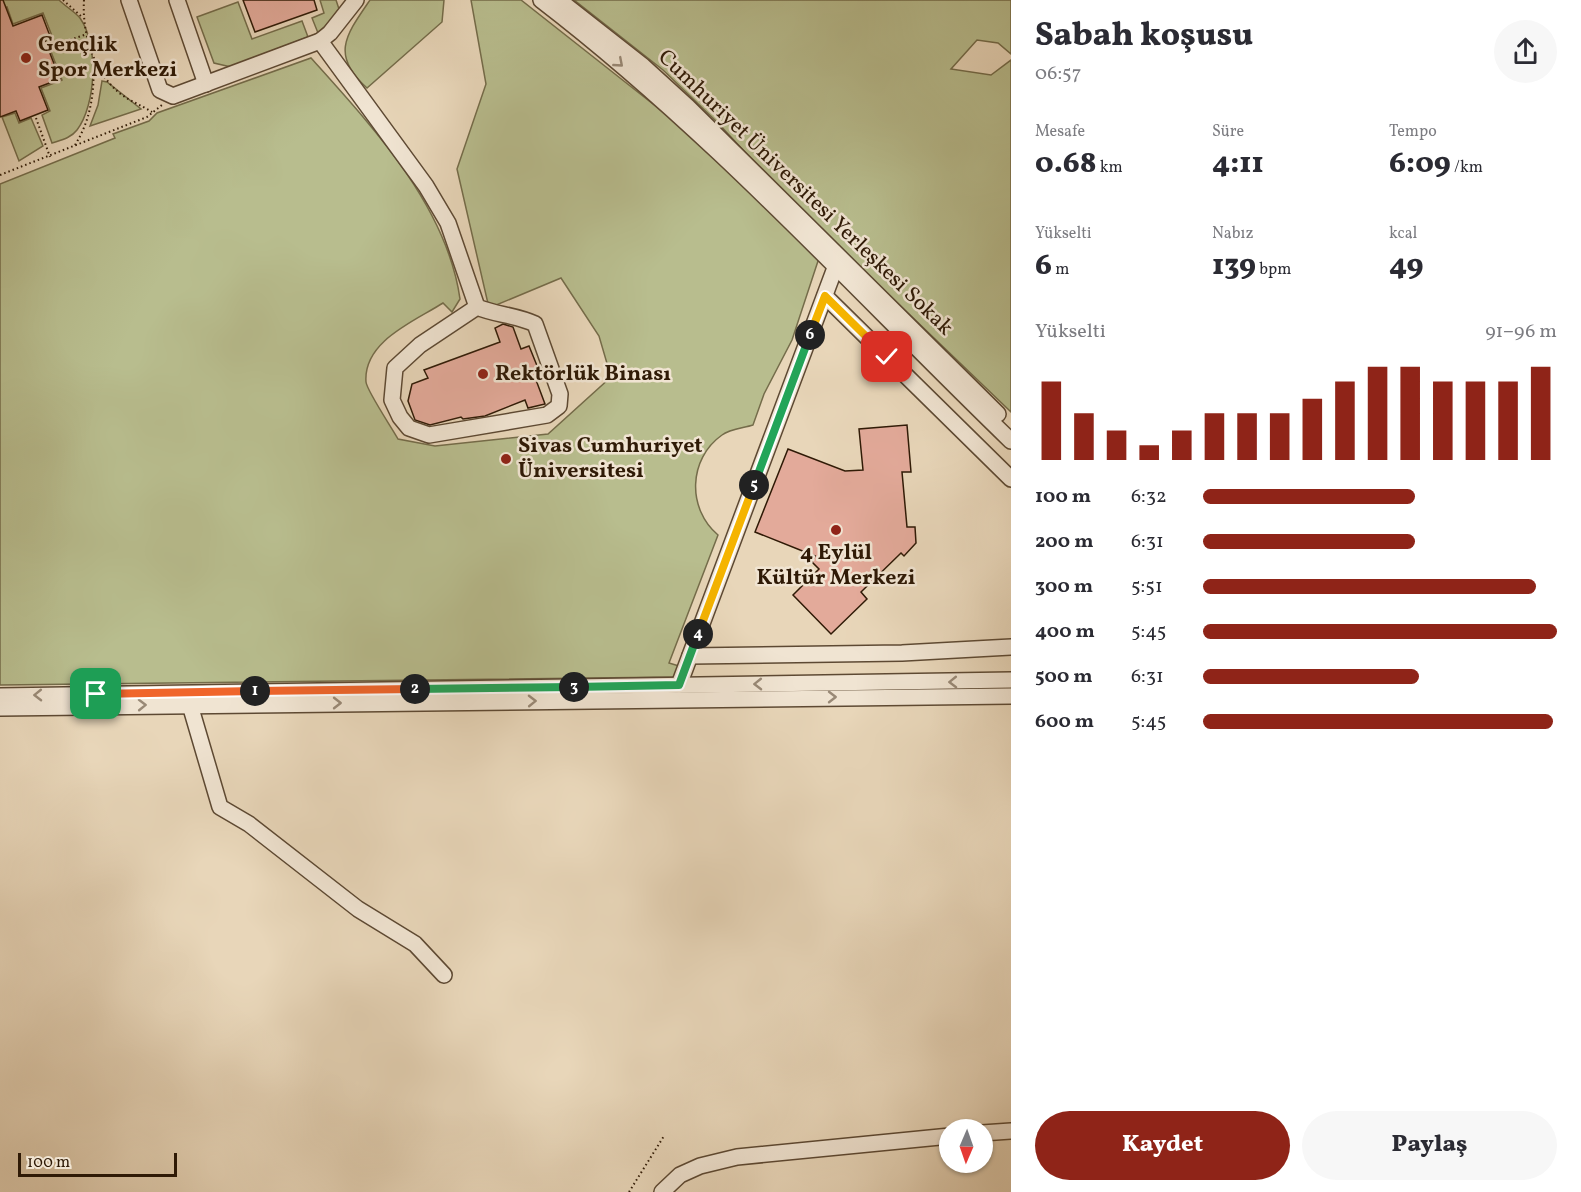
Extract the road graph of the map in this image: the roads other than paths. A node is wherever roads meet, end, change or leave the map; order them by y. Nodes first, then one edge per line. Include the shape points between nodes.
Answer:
1 (129, 0) edge
2 (177, 0) edge
3 (356, 0) edge
4 (541, 0) edge
5 (560, 0) edge
6 (343, 7) edge
7 (320, 41) junction
8 (206, 84) junction
9 (835, 268) junction
10 (825, 296) junction
11 (477, 307) junction
12 (1011, 427) edge
13 (1011, 441) edge
14 (1011, 479) edge
15 (1011, 647) edge
16 (690, 656) junction
17 (1011, 680) edge
18 (679, 685) junction
19 (0, 696) edge
20 (1011, 696) edge
21 (190, 705) junction
22 (0, 708) edge
23 (444, 975) dead end
24 (1011, 1131) edge
25 (993, 1132) edge
26 (939, 1137) edge
27 (662, 1192) edge

1 - 8 street via 160,90 173,96
2 - 8 street
3 - 6 street
4 -> 9 street, Cumhuriyet Üniversitesi Yerleşkesi Sokak via 695,130
5 - 12 street, Cumhuriyet Üniversitesi Yerleşkesi Sokak via 688,107
6 - 7 street
7 - 8 street
7 - 11 street via 426,186 448,223
9 - 10 street, Cumhuriyet Üniversitesi Yerleşkesi Sokak
9 - 13 street, Cumhuriyet Üniversitesi Yerleşkesi Sokak
10 - 14 street
10 - 16 street, Cumhuriyet Üniversitesi Yerleşkesi Sokak
11 - 11 street via 420,345 395,368 392,400 409,428 429,435 547,415 559,406 560,394 535,324
15 - 16 street
16 - 18 street, Cumhuriyet Üniversitesi Yerleşkesi Sokak
17 -> 18 street
18 -> 19 street
21 -> 20 street
22 -> 21 street
21 - 23 street via 220,807 249,824 358,909 415,944
24 - 25 street
26 - 27 street via 737,1157 680,1175

